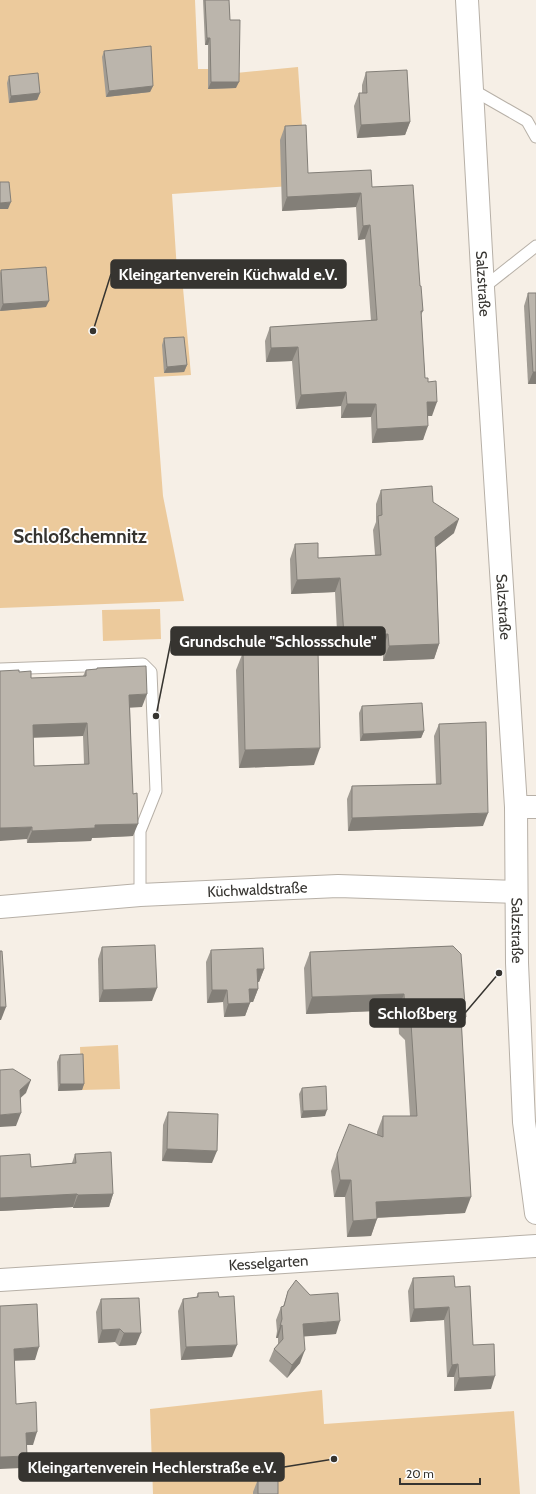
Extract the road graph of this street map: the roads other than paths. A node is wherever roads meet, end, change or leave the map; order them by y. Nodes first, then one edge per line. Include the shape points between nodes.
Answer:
1 (467, 0) edge
2 (473, 90) junction
3 (536, 137) edge
4 (536, 246) edge
5 (483, 288) junction
6 (0, 669) edge
7 (526, 807) edge
8 (516, 892) junction
9 (140, 895) junction
10 (0, 907) edge
11 (536, 1213) edge
12 (536, 1246) edge
13 (0, 1280) edge

1 - 2 street, Salzstraße
2 - 3 lane via 527,121
2 - 5 street, Salzstraße
4 - 5 lane
5 - 7 street, Salzstraße
6 - 9 lane via 143,664 151,672 156,791 140,831
7 - 8 street, Salzstraße
8 - 9 street, Küchwaldstraße via 338,886
8 - 11 street, Salzstraße via 524,1122
9 - 10 street, Küchwaldstraße
12 - 13 street, Kesselgarten

